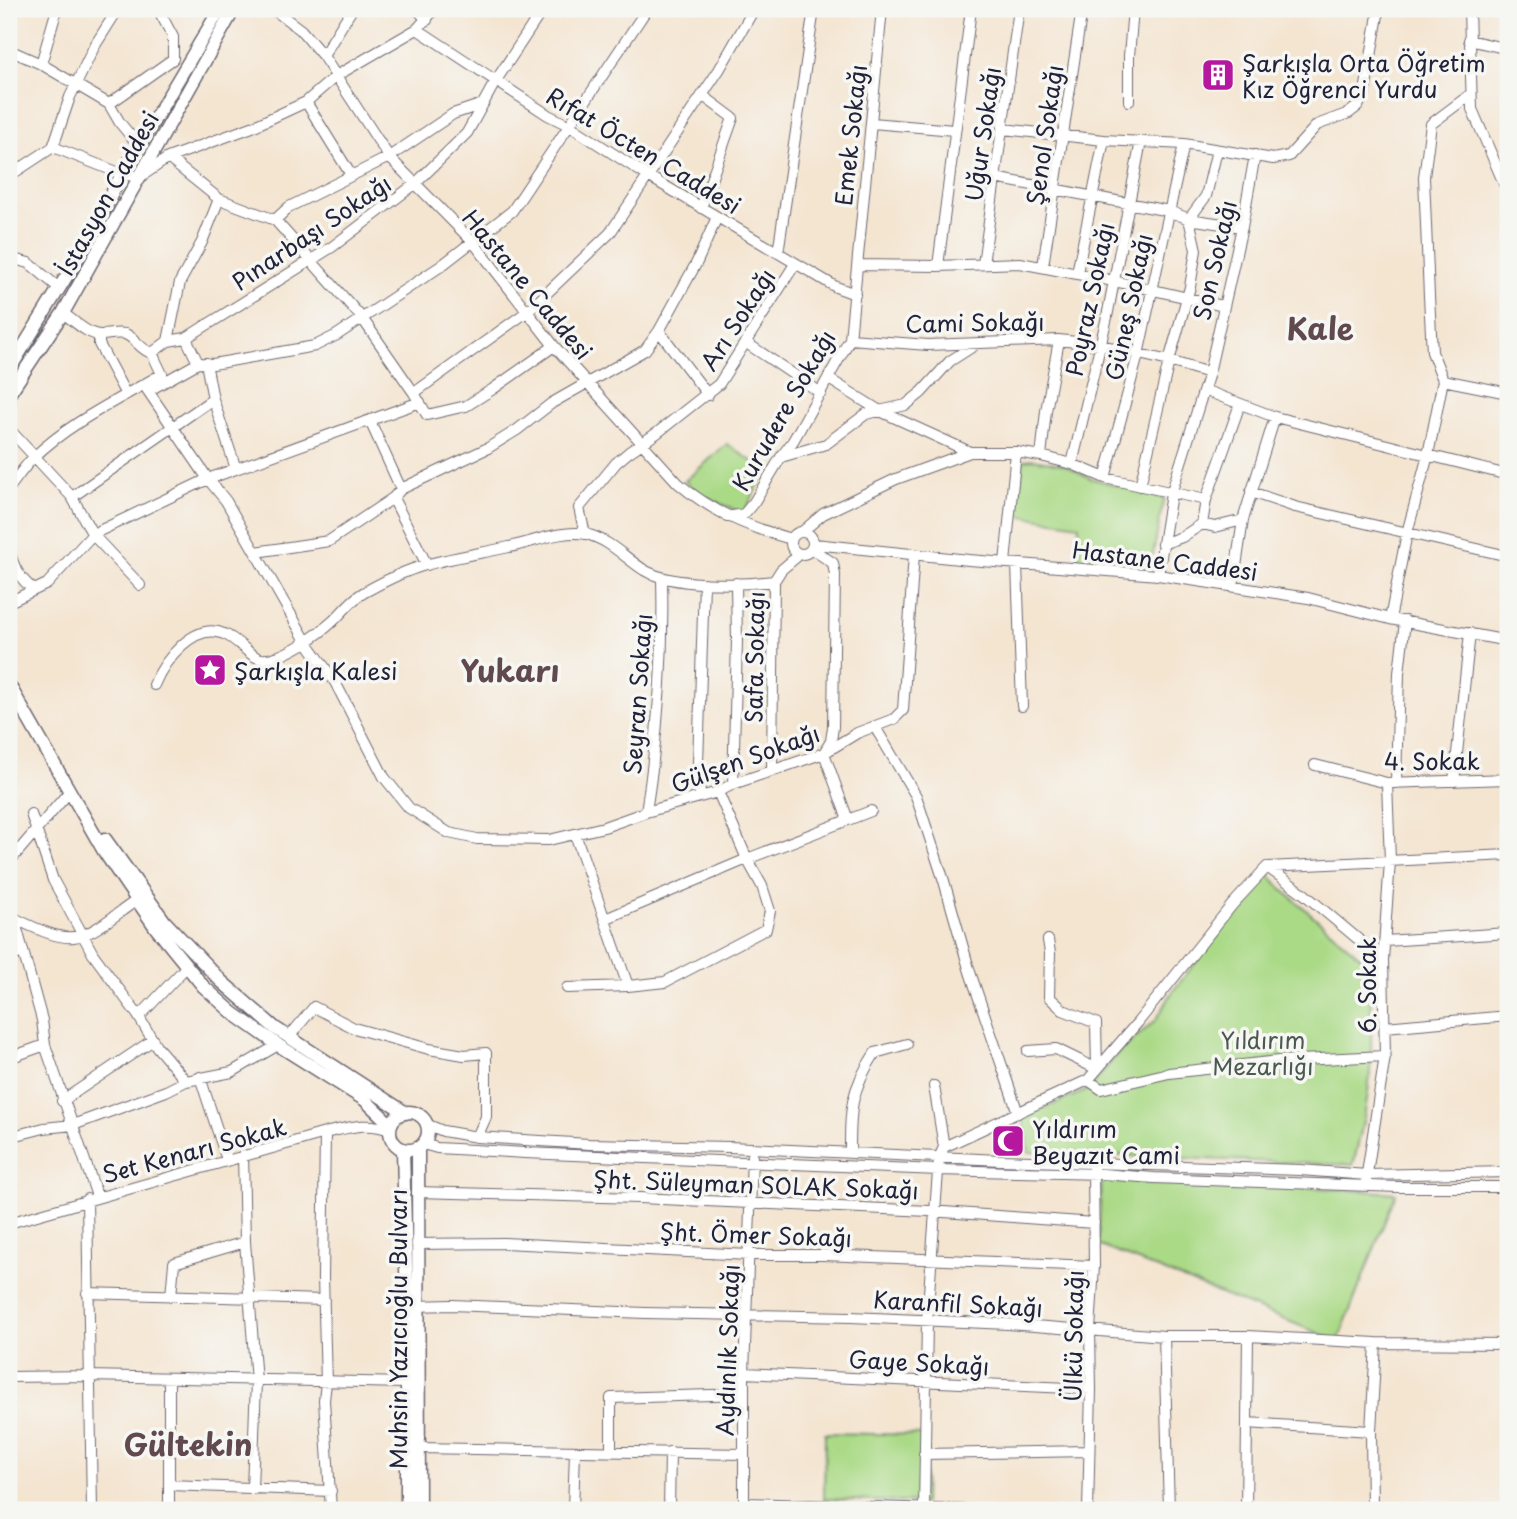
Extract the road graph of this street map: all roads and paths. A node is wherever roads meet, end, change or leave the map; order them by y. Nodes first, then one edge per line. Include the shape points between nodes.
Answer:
1 (57, 9) edge
2 (118, 9) edge
3 (158, 9) edge
4 (220, 9) edge
5 (234, 9) edge
6 (272, 9) edge
7 (352, 9) edge
8 (417, 9) edge
9 (435, 9) edge
10 (543, 9) edge
11 (647, 9) edge
12 (754, 9) edge
13 (814, 9) edge
14 (881, 9) edge
15 (971, 9) edge
16 (1019, 9) edge
17 (1082, 9) edge
18 (1133, 9) edge
19 (1379, 9) edge
20 (1469, 9) edge
21 (427, 20) junction
22 (417, 29) junction
23 (1469, 40) junction
24 (1508, 49) edge
25 (9, 50) edge
26 (323, 56) junction
27 (41, 64) junction
28 (336, 76) junction
29 (495, 82) junction
30 (76, 85) junction
31 (1471, 94) junction
32 (702, 95) junction
33 (1129, 101) dead end
34 (306, 102) junction
35 (109, 104) junction
36 (483, 104) junction
37 (872, 123) junction
38 (569, 126) junction
39 (954, 130) junction
40 (1003, 130) junction
41 (1064, 136) junction
42 (1104, 140) junction
43 (1141, 141) junction
44 (1184, 144) junction
45 (139, 146) junction
46 (53, 147) junction
47 (1217, 150) junction
48 (1255, 155) junction
49 (389, 157) junction
50 (168, 158) junction
51 (122, 174) junction
52 (351, 175) junction
53 (9, 176) edge
54 (648, 176) junction
55 (140, 177) junction
56 (995, 177) junction
57 (415, 184) junction
58 (1056, 189) junction
59 (1508, 193) edge
60 (1094, 196) junction
61 (219, 199) junction
62 (1129, 203) junction
63 (701, 208) junction
64 (1169, 211) junction
65 (717, 217) junction
66 (1189, 219) junction
67 (275, 220) junction
68 (1242, 227) junction
69 (474, 243) junction
70 (778, 253) junction
71 (9, 258) edge
72 (311, 260) junction
73 (795, 264) junction
74 (983, 264) junction
75 (858, 265) junction
76 (939, 266) junction
77 (1043, 266) junction
78 (1077, 273) junction
79 (1115, 281) junction
80 (59, 288) junction
81 (1153, 289) junction
82 (855, 294) junction
83 (1188, 297) junction
84 (1223, 306) junction
85 (528, 311) junction
86 (63, 313) junction
87 (362, 318) junction
88 (659, 331) junction
89 (99, 336) junction
90 (9, 337) edge
91 (186, 338) junction
92 (850, 339) junction
93 (1059, 340) junction
94 (168, 341) junction
95 (745, 342) junction
96 (975, 345) junction
97 (1101, 345) junction
98 (554, 346) junction
99 (19, 353) junction
100 (152, 353) junction
101 (1138, 355) junction
102 (1169, 361) junction
103 (202, 363) junction
104 (9, 370) edge
105 (1209, 373) junction
106 (829, 379) junction
107 (1443, 380) junction
108 (586, 383) junction
109 (146, 388) junction
110 (1204, 390) junction
111 (10, 393) edge
112 (125, 393) junction
113 (821, 393) junction
114 (1508, 393) edge
115 (708, 395) junction
116 (417, 397) junction
117 (213, 399) junction
118 (1240, 404) junction
119 (880, 411) junction
120 (1275, 417) junction
121 (370, 421) junction
122 (173, 425) junction
123 (9, 428) edge
124 (640, 442) junction
125 (970, 452) junction
126 (1016, 452) junction
127 (1428, 455) junction
128 (1041, 456) junction
129 (781, 457) junction
130 (34, 458) junction
131 (1072, 464) junction
132 (236, 469) junction
133 (1508, 475) edge
134 (1105, 478) junction
135 (208, 479) junction
136 (1140, 486) junction
137 (9, 488) edge
138 (401, 489) junction
139 (1251, 492) junction
140 (1171, 494) junction
141 (72, 497) junction
142 (393, 498) junction
143 (1206, 500) junction
144 (727, 517) junction
145 (1243, 520) junction
146 (1202, 524) junction
147 (803, 531) junction
148 (1407, 533) junction
149 (585, 534) junction
150 (93, 535) junction
151 (792, 539) junction
152 (1162, 544) junction
153 (813, 546) junction
154 (9, 549) edge
155 (256, 552) junction
156 (800, 554) junction
157 (914, 554) junction
158 (1508, 556) edge
159 (1005, 563) junction
160 (1017, 564) junction
161 (426, 565) junction
162 (1157, 575) junction
163 (662, 579) junction
164 (774, 581) junction
165 (704, 583) junction
166 (736, 583) junction
167 (140, 585) dead end
168 (1233, 586) junction
169 (34, 590) junction
170 (9, 602) edge
171 (1390, 619) junction
172 (1405, 621) junction
173 (1470, 633) junction
174 (306, 641) junction
175 (1508, 641) edge
176 (9, 685) edge
177 (154, 685) dead end
178 (1022, 706) dead end
179 (875, 727) junction
180 (824, 753) junction
181 (1315, 765) dead end
182 (772, 771) junction
183 (1508, 779) edge
184 (1454, 781) junction
185 (1391, 783) junction
186 (733, 784) junction
187 (69, 792) junction
188 (718, 792) junction
189 (700, 797) junction
190 (871, 811) dead end
191 (646, 812) junction
192 (32, 814) dead end
193 (848, 820) junction
194 (36, 830) junction
195 (575, 834) junction
196 (1508, 855) edge
197 (747, 859) junction
198 (1390, 861) junction
199 (9, 862) edge
200 (1266, 867) junction
201 (137, 900) junction
202 (11, 916) edge
203 (605, 919) junction
204 (1508, 933) edge
205 (84, 936) junction
206 (1048, 940) dead end
207 (1385, 941) junction
208 (23, 950) junction
209 (9, 959) edge
210 (1383, 960) junction
211 (187, 966) junction
212 (628, 986) junction
213 (567, 988) dead end
214 (1508, 1016) edge
215 (139, 1017) junction
216 (1385, 1027) junction
217 (289, 1037) junction
218 (153, 1040) junction
219 (907, 1044) dead end
220 (45, 1045) junction
221 (278, 1045) junction
222 (1028, 1051) dead end
223 (1385, 1056) junction
224 (9, 1058) edge
225 (1097, 1069) junction
226 (200, 1077) junction
227 (1088, 1080) junction
228 (186, 1081) junction
229 (934, 1086) dead end
230 (62, 1101) junction
231 (405, 1113) junction
232 (1018, 1113) junction
233 (426, 1124) junction
234 (73, 1125) junction
235 (390, 1128) junction
236 (325, 1133) junction
237 (9, 1137) edge
238 (477, 1137) junction
239 (420, 1146) junction
240 (944, 1147) junction
241 (402, 1149) junction
242 (752, 1149) junction
243 (850, 1153) junction
244 (243, 1155) junction
245 (939, 1158) junction
246 (227, 1160) junction
247 (752, 1161) junction
248 (1093, 1168) junction
249 (939, 1170) junction
250 (1508, 1172) edge
251 (1366, 1180) junction
252 (1508, 1187) edge
253 (417, 1192) junction
254 (92, 1198) junction
255 (752, 1203) junction
256 (936, 1211) junction
257 (9, 1223) edge
258 (1094, 1223) junction
259 (246, 1242) junction
260 (417, 1244) junction
261 (749, 1255) junction
262 (932, 1259) junction
263 (1094, 1266) junction
264 (87, 1293) junction
265 (171, 1296) junction
266 (249, 1297) junction
267 (324, 1300) junction
268 (412, 1306) junction
269 (747, 1314) junction
270 (927, 1320) junction
271 (1090, 1330) junction
272 (1164, 1336) junction
273 (1248, 1336) junction
274 (1376, 1343) junction
275 (1508, 1344) edge
276 (744, 1373) junction
277 (88, 1376) junction
278 (9, 1377) edge
279 (169, 1379) junction
280 (256, 1381) junction
281 (925, 1382) junction
282 (326, 1383) junction
283 (407, 1383) junction
284 (1091, 1389) junction
285 (744, 1394) junction
286 (1247, 1423) junction
287 (1371, 1431) junction
288 (418, 1448) junction
289 (575, 1451) junction
290 (611, 1451) junction
291 (1089, 1451) junction
292 (670, 1452) junction
293 (743, 1454) junction
294 (924, 1454) junction
295 (169, 1485) junction
296 (252, 1489) junction
297 (331, 1491) junction
298 (744, 1507) edge
299 (92, 1510) edge
300 (169, 1510) edge
301 (331, 1510) edge
302 (407, 1510) edge
303 (419, 1510) edge
304 (573, 1510) edge
305 (669, 1510) edge
306 (924, 1510) edge
307 (968, 1510) edge
308 (1088, 1510) edge
309 (1169, 1510) edge
310 (1246, 1510) edge
311 (1373, 1510) edge

1 - 27 street
2 - 30 street
3 - 35 street via 173,37 173,59
4 - 45 main road, İstasyon Caddesi
5 - 55 main road, İstasyon Caddesi
6 - 26 street, Hastane Caddesi via 301,30
7 - 26 street
8 - 21 street
9 - 21 street
10 - 29 street, Pınarbaşı Sokağı
11 - 38 street
12 - 32 street
13 - 70 street
14 - 37 street, Emek Sokağı
15 - 39 street
16 - 40 street, Uğur Sokağı
17 - 41 street, Şenol Sokağı
18 - 33 street
19 - 48 street via 1365,92 1358,106 1317,125 1289,156
20 - 23 street
21 - 22 street
22 - 28 street
22 - 29 street, Rıfat Öcten Caddesi
23 - 24 street
23 - 31 street
25 - 27 street
26 - 28 street, Hastane Caddesi
27 - 30 street
28 - 34 street
28 - 49 street, Hastane Caddesi
29 - 36 street, Pınarbaşı Sokağı
29 - 38 street, Rıfat Öcten Caddesi
30 - 35 street
30 - 46 street
31 - 59 street via 1472,108
31 - 107 street via 1432,124 1424,177 1432,352
32 - 54 street
32 - 63 street via 733,118
34 - 50 street
34 - 52 street
35 - 45 street
36 - 49 street via 453,114
36 - 57 street, Pınarbaşı Sokağı via 467,133
37 - 39 street
37 - 75 street, Emek Sokağı
38 - 54 street, Rıfat Öcten Caddesi
38 - 69 street via 512,211
39 - 76 street
40 - 41 street
40 - 56 street, Uğur Sokağı
41 - 42 street
41 - 58 street, Şenol Sokağı
42 - 43 street
42 - 60 street
43 - 44 street
43 - 62 street, Poyraz Sokağı
44 - 47 street
44 - 64 street, Güneş Sokağı
45 - 51 main road, İstasyon Caddesi
46 - 51 street
46 - 53 street
47 - 48 street
47 - 66 street via 1206,196
48 - 68 street, Son Sokağı
49 - 52 street
49 - 57 street, Hastane Caddesi
50 - 55 street
50 - 61 street
51 - 55 street
51 - 80 main road, İstasyon Caddesi
52 - 67 street via 289,207
54 - 63 street, Rıfat Öcten Caddesi
54 - 85 street via 610,233
55 - 86 main road, İstasyon Caddesi
56 - 58 street
56 - 74 street, Uğur Sokağı
57 - 69 street, Hastane Caddesi
57 - 72 street, Pınarbaşı Sokağı
58 - 60 street
58 - 77 street, Şenol Sokağı
60 - 62 street
60 - 78 street
61 - 67 street
61 - 94 street via 180,282
62 - 64 street
62 - 79 street, Poyraz Sokağı
63 - 65 street, Rıfat Öcten Caddesi
64 - 66 street
64 - 81 street, Güneş Sokağı
65 - 70 street, Rıfat Öcten Caddesi
65 - 88 street
66 - 68 street
66 - 83 street via 1196,250
67 - 72 street
68 - 84 street, Son Sokağı
69 - 85 street, Hastane Caddesi
69 - 87 street
70 - 73 street, Rıfat Öcten Caddesi
71 - 80 street via 29,263
72 - 87 street
72 - 91 street, Pınarbaşı Sokağı
73 - 82 street, Rıfat Öcten Caddesi
73 - 95 street, Arı Sokağı
74 - 76 street
74 - 77 street
75 - 76 street
75 - 82 street, Kurudere Sokağı
77 - 78 street
78 - 79 street
79 - 81 street
79 - 97 street, Poyraz Sokağı
80 - 99 main road, İstasyon Caddesi
81 - 83 street
81 - 101 street, Güneş Sokağı
82 - 92 street, Kurudere Sokağı
83 - 84 street
83 - 102 street
84 - 105 street, Son Sokağı
85 - 98 street, Hastane Caddesi
85 - 116 street
86 - 89 street
86 - 111 main road, İstasyon Caddesi
87 - 103 street via 314,346
87 - 116 street
88 - 108 street via 645,350
88 - 115 street
89 - 100 street via 128,335 143,351
89 - 112 street
90 - 99 street
91 - 94 street
91 - 103 street
92 - 96 street, Cami Sokağı
92 - 106 street, Kurudere Sokağı
93 - 96 street, Cami Sokağı
93 - 97 street, Cami Sokağı
93 - 128 street
94 - 100 street
95 - 113 street
95 - 115 street, Arı Sokağı
96 - 119 street via 950,361 906,405
97 - 101 street, Cami Sokağı
97 - 131 street, Poyraz Sokağı
98 - 108 street, Hastane Caddesi
98 - 116 street via 466,406 427,415
99 - 104 main road, İstasyon Caddesi
100 - 109 street via 162,374
101 - 102 street, Cami Sokağı
101 - 134 street, Güneş Sokağı
102 - 105 street, Cami Sokağı
102 - 136 street
103 - 109 street
103 - 117 street
105 - 110 street, Son Sokağı
106 - 113 street, Kurudere Sokağı
106 - 119 street
107 - 114 street
107 - 127 street
108 - 124 street, Hastane Caddesi
108 - 138 street via 488,448
109 - 112 street
109 - 122 street, Gülşen Sokağı
110 - 118 street
110 - 140 street, Son Sokağı
111 - 123 street
112 - 130 street
113 - 129 street, Kurudere Sokağı
115 - 124 street, Arı Sokağı
116 - 121 street
117 - 122 street
117 - 132 street
118 - 120 street
118 - 143 street
119 - 125 street
119 - 129 street via 866,414 826,444
120 - 127 street
120 - 139 street
121 - 132 street
121 - 138 street
122 - 135 street, Gülşen Sokağı
122 - 141 street
123 - 130 street
124 - 144 street, Hastane Caddesi via 678,483
124 - 149 street, Arı Sokağı via 579,508
125 - 126 street
125 - 147 street via 896,479 823,514
126 - 128 street
126 - 159 street
127 - 133 street
127 - 148 street
128 - 131 street
129 - 144 street, Kurudere Sokağı via 744,514
130 - 137 street
130 - 141 street
131 - 134 street
132 - 135 street
134 - 136 street
135 - 150 street
135 - 155 street, Gülşen Sokağı
136 - 140 street
138 - 142 street
139 - 145 street
139 - 148 street
140 - 143 street
140 - 152 street, Son Sokağı
141 - 150 street
142 - 155 street via 329,541
142 - 161 street
143 - 146 street
144 - 151 street, Hastane Caddesi
145 - 146 street via 1215,527
145 - 168 street
146 - 152 street
147 - 151 street
147 - 153 street via 812,537
148 - 158 street
148 - 171 street
149 - 161 street via 541,537
149 - 163 street via 614,546
150 - 167 street
150 - 169 street via 47,584
151 - 156 street via 792,547
152 - 162 street, Son Sokağı
153 - 156 street
153 - 157 street, Hastane Caddesi
153 - 180 street via 833,563 835,575 833,727
154 - 169 street via 13,565
155 - 174 street, Gülşen Sokağı
156 - 164 street, Safa Sokağı
157 - 159 street, Hastane Caddesi
157 - 179 street, Gülşen Sokağı via 903,710
159 - 160 street, Hastane Caddesi
160 - 162 street, Hastane Caddesi
160 - 178 street
161 - 174 street via 360,594
162 - 168 street, Hastane Caddesi
163 - 165 street
163 - 191 street, Seyran Sokağı via 659,701
164 - 166 street
164 - 182 street, Safa Sokağı
165 - 166 street
165 - 189 street
166 - 186 street
168 - 171 street, Hastane Caddesi via 1308,598
169 - 170 street
171 - 172 street, Hastane Caddesi
172 - 173 street, Hastane Caddesi
172 - 185 street, 6. Sokak
173 - 175 street, Hastane Caddesi
173 - 184 street
174 - 177 street via 265,660 221,632 203,633 168,660
174 - 195 street, Gülşen Sokağı via 335,682 384,777 409,808 428,822 449,833 477,839 549,840
176 - 187 main road
179 - 180 street, Gülşen Sokağı
179 - 232 street via 916,796
180 - 182 street, Gülşen Sokağı
180 - 193 street
181 - 185 street, 4. Sokak
182 - 186 street, Gülşen Sokağı
183 - 184 street, 4. Sokak
184 - 185 street, 4. Sokak
185 - 198 street, 6. Sokak
186 - 188 street, Gülşen Sokağı
187 - 194 street
187 - 201 main road
187 - 217 main road via 165,922 221,981
188 - 189 street, Gülşen Sokağı
188 - 197 street
189 - 191 street, Gülşen Sokağı
190 - 193 street
191 - 195 street, Gülşen Sokağı
192 - 194 street
193 - 197 street
194 - 199 street
194 - 205 street via 54,880
195 - 203 street
196 - 198 street
197 - 203 street
197 - 212 street via 770,911 766,929 665,982
198 - 200 street
198 - 207 street, 6. Sokak
200 - 210 street
200 - 225 street
201 - 205 street
201 - 211 main road
202 - 205 street via 64,939
202 - 208 street
203 - 212 street
204 - 207 street
205 - 215 street
206 - 225 street via 1049,996 1063,1010 1096,1023
207 - 210 street, 6. Sokak
208 - 209 street
208 - 220 street
210 - 216 street, 6. Sokak
211 - 215 street
211 - 221 main road via 233,1013
212 - 213 street
214 - 216 street
215 - 218 street
216 - 223 street, 6. Sokak
217 - 231 main road
217 - 238 street via 314,1007 354,1028 429,1049 464,1055 486,1053 486,1117
218 - 228 street
218 - 230 street
219 - 243 street via 874,1053 864,1070 850,1105
220 - 224 street
220 - 230 street
221 - 226 street via 232,1072
221 - 235 main road via 365,1100
222 - 225 street via 1056,1049
223 - 227 street via 1169,1073 1101,1089
223 - 251 street, 6. Sokak
225 - 227 street
226 - 228 street
226 - 246 street
227 - 232 street
228 - 234 street
229 - 240 street
230 - 234 street
231 - 233 main road via 416,1114
231 - 235 main road via 396,1117
232 - 240 street
233 - 238 street
233 - 239 main road via 427,1135
234 - 237 street
234 - 254 street
235 - 236 street, Set Kenarı Sokak via 360,1125
235 - 241 main road via 394,1144
236 - 244 street, Set Kenarı Sokak
236 - 267 street
238 - 242 street
239 - 241 main road
239 - 247 street
239 - 253 main road, Muhsin Yazıcıoğlu Bulvarı
240 - 245 street
241 - 268 main road, Muhsin Yazıcıoğlu Bulvarı
242 - 243 street
242 - 247 street, Aydınlık Sokağı
243 - 245 street
244 - 246 street, Set Kenarı Sokak
244 - 259 street
245 - 248 street
245 - 249 street
246 - 254 street, Set Kenarı Sokak
247 - 249 street
247 - 255 street, Aydınlık Sokağı
248 - 249 street
248 - 251 street
248 - 258 street, Ülkü Sokağı
249 - 256 street
250 - 251 street
251 - 252 street
253 - 255 street, Şht. Süleyman SOLAK Sokağı
253 - 260 main road, Muhsin Yazıcıoğlu Bulvarı
254 - 257 street, Set Kenarı Sokak
254 - 264 street
255 - 256 street, Şht. Süleyman SOLAK Sokağı
255 - 261 street, Aydınlık Sokağı
256 - 258 street, Şht. Süleyman SOLAK Sokağı
256 - 262 street
258 - 263 street, Ülkü Sokağı
259 - 265 street via 174,1263
259 - 266 street
260 - 261 street, Şht. Ömer Sokağı via 504,1243
260 - 268 main road, Muhsin Yazıcıoğlu Bulvarı
261 - 262 street, Şht. Ömer Sokağı
261 - 269 street, Aydınlık Sokağı
262 - 263 street, Şht. Ömer Sokağı
262 - 270 street
263 - 271 street, Ülkü Sokağı
264 - 265 street
264 - 277 street
265 - 266 street
266 - 267 street
266 - 280 street
267 - 282 street
268 - 269 street, Karanfil Sokağı
268 - 283 main road, Muhsin Yazıcıoğlu Bulvarı
268 - 288 main road, Muhsin Yazıcıoğlu Bulvarı
269 - 270 street, Karanfil Sokağı
269 - 276 street, Aydınlık Sokağı
270 - 271 street, Karanfil Sokağı
270 - 281 street
271 - 272 street, Karanfil Sokağı
271 - 284 street, Ülkü Sokağı
272 - 273 street, Karanfil Sokağı
272 - 309 street
273 - 274 street, Karanfil Sokağı
273 - 286 street
274 - 275 street, Karanfil Sokağı
274 - 287 street
276 - 281 street, Gaye Sokağı
276 - 285 street, Aydınlık Sokağı
277 - 278 street
277 - 279 street
277 - 299 street
279 - 280 street
279 - 295 street
280 - 282 street
280 - 296 street
281 - 284 street, Gaye Sokağı
281 - 294 street
282 - 283 street
282 - 297 street
283 - 302 main road, Muhsin Yazıcıoğlu Bulvarı
284 - 291 street, Ülkü Sokağı
285 - 290 street via 611,1398
285 - 293 street, Aydınlık Sokağı
286 - 287 street
286 - 310 street
287 - 311 street
288 - 289 street
288 - 303 main road, Muhsin Yazıcıoğlu Bulvarı
289 - 290 street
289 - 304 street
290 - 292 street
291 - 294 street
291 - 308 street, Ülkü Sokağı
292 - 293 street
292 - 305 street
293 - 298 street, Aydınlık Sokağı
294 - 306 street
295 - 296 street
295 - 300 street
296 - 297 street
297 - 301 street
298 - 306 street
306 - 307 street

